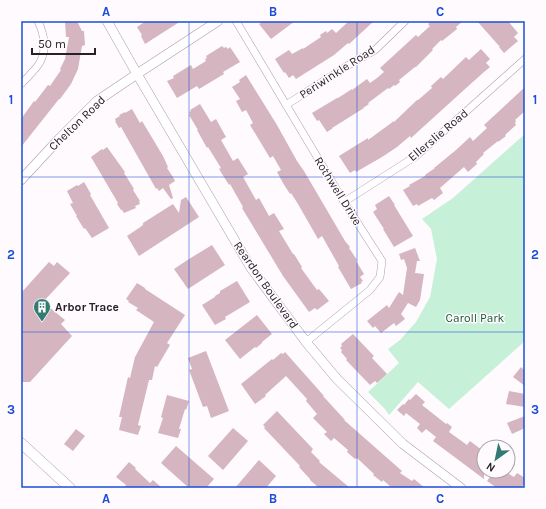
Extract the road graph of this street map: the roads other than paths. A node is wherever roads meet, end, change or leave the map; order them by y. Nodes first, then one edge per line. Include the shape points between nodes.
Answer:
1 (38, 21) edge
2 (107, 21) edge
3 (218, 21) edge
4 (236, 21) edge
5 (405, 21) edge
6 (525, 59) edge
7 (137, 74) junction
8 (21, 84) edge
9 (286, 105) junction
10 (22, 177) edge
11 (344, 202) junction
12 (306, 342) junction
13 (21, 443) edge
14 (70, 488) edge
15 (460, 488) edge

1 - 8 street via 45,45 41,61
2 - 7 street, Reardon Boulevard
3 - 7 street, Chelton Road
4 - 9 street, Rothwell Drive
5 - 9 street, Periwinkle Road via 375,50
6 - 11 street, Ellerslie Road via 416,156
7 - 10 street, Chelton Road via 97,101
7 - 12 street, Reardon Boulevard via 251,268
9 - 11 street, Rothwell Drive
11 - 12 street, Rothwell Drive via 382,261 380,277 370,290
12 - 15 street, Reardon Boulevard via 337,379 403,444
13 - 14 main road

